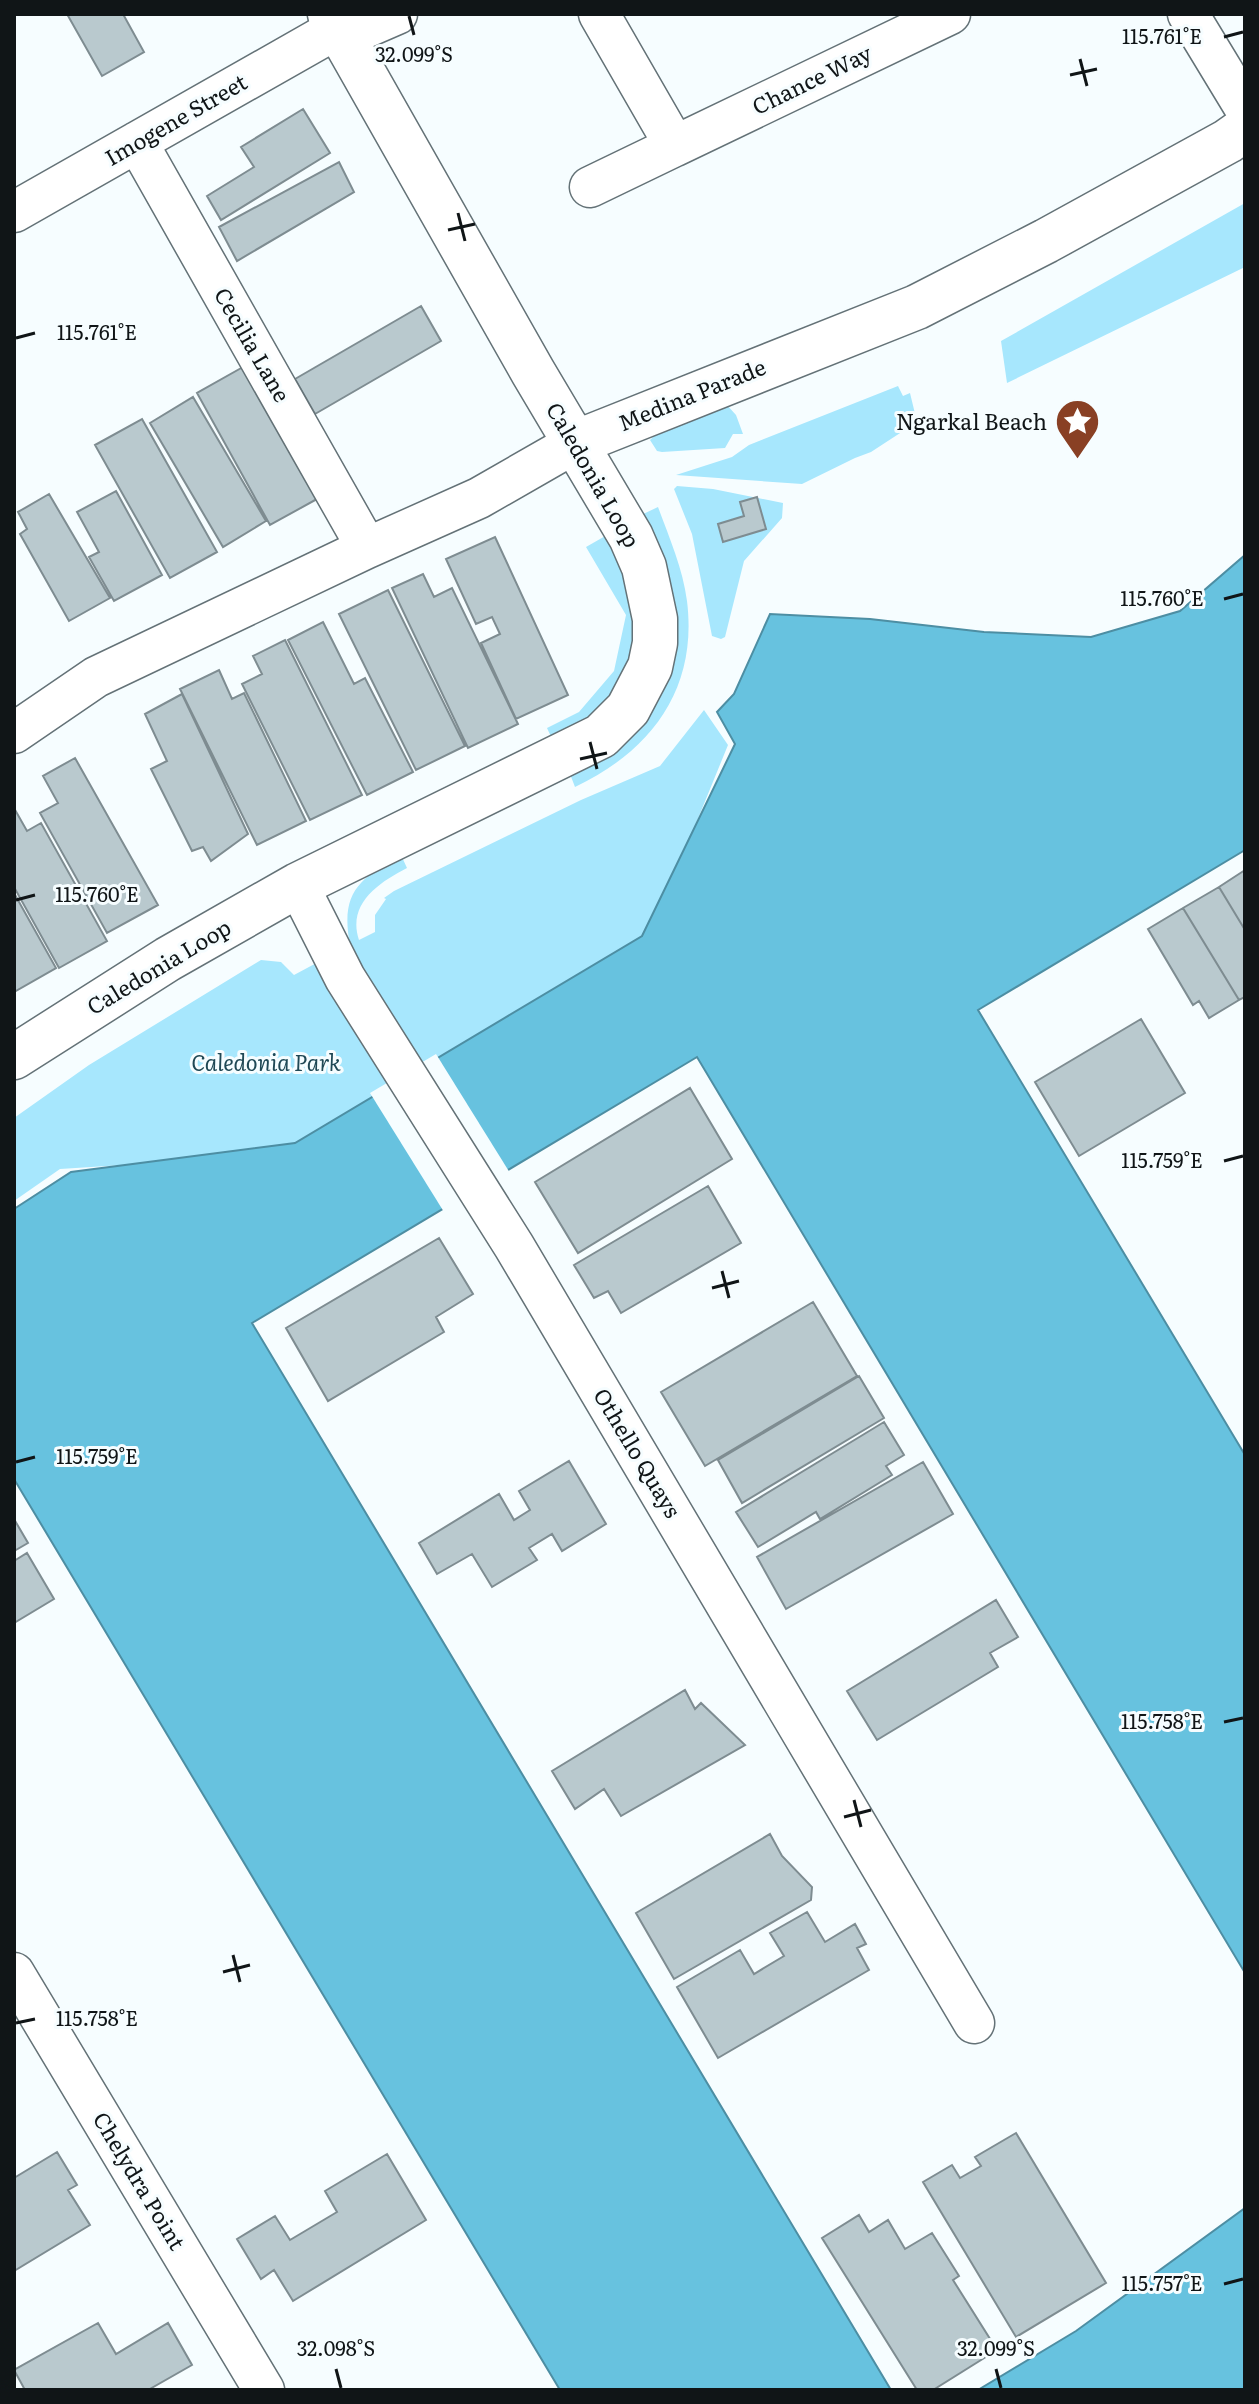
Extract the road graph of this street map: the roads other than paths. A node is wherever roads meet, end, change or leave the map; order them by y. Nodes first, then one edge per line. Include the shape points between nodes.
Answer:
1 (397, 14) edge
2 (599, 14) edge
3 (950, 14) edge
4 (1188, 14) edge
5 (337, 26) edge
6 (1245, 108) edge
7 (1245, 129) edge
8 (137, 142) junction
9 (675, 146) junction
10 (590, 187) dead end
11 (14, 212) edge
12 (575, 443) junction
13 (367, 548) junction
14 (14, 733) edge
15 (298, 885) junction
16 (14, 1057) edge
17 (14, 1973) edge
18 (974, 2023) dead end
19 (264, 2390) edge

1 - 5 street, Imogene Street
2 - 9 street
3 - 9 street, Chance Way
4 - 6 street
5 - 8 street, Imogene Street
5 - 12 street, Caledonia Loop
7 - 12 street, Medina Parade via 917,307
8 - 11 street, Imogene Street
8 - 13 street, Cecilia Lane
9 - 10 street, Chance Way
12 - 13 street, Medina Parade via 479,498
12 - 15 street, Caledonia Loop via 631,537 651,593 655,643 650,667 628,709 601,736 578,749
13 - 14 street, Medina Parade via 96,677
15 - 16 street, Caledonia Loop via 168,959
15 - 18 street, Othello Quays via 345,978 514,1246
17 - 19 street, Chelydra Point

